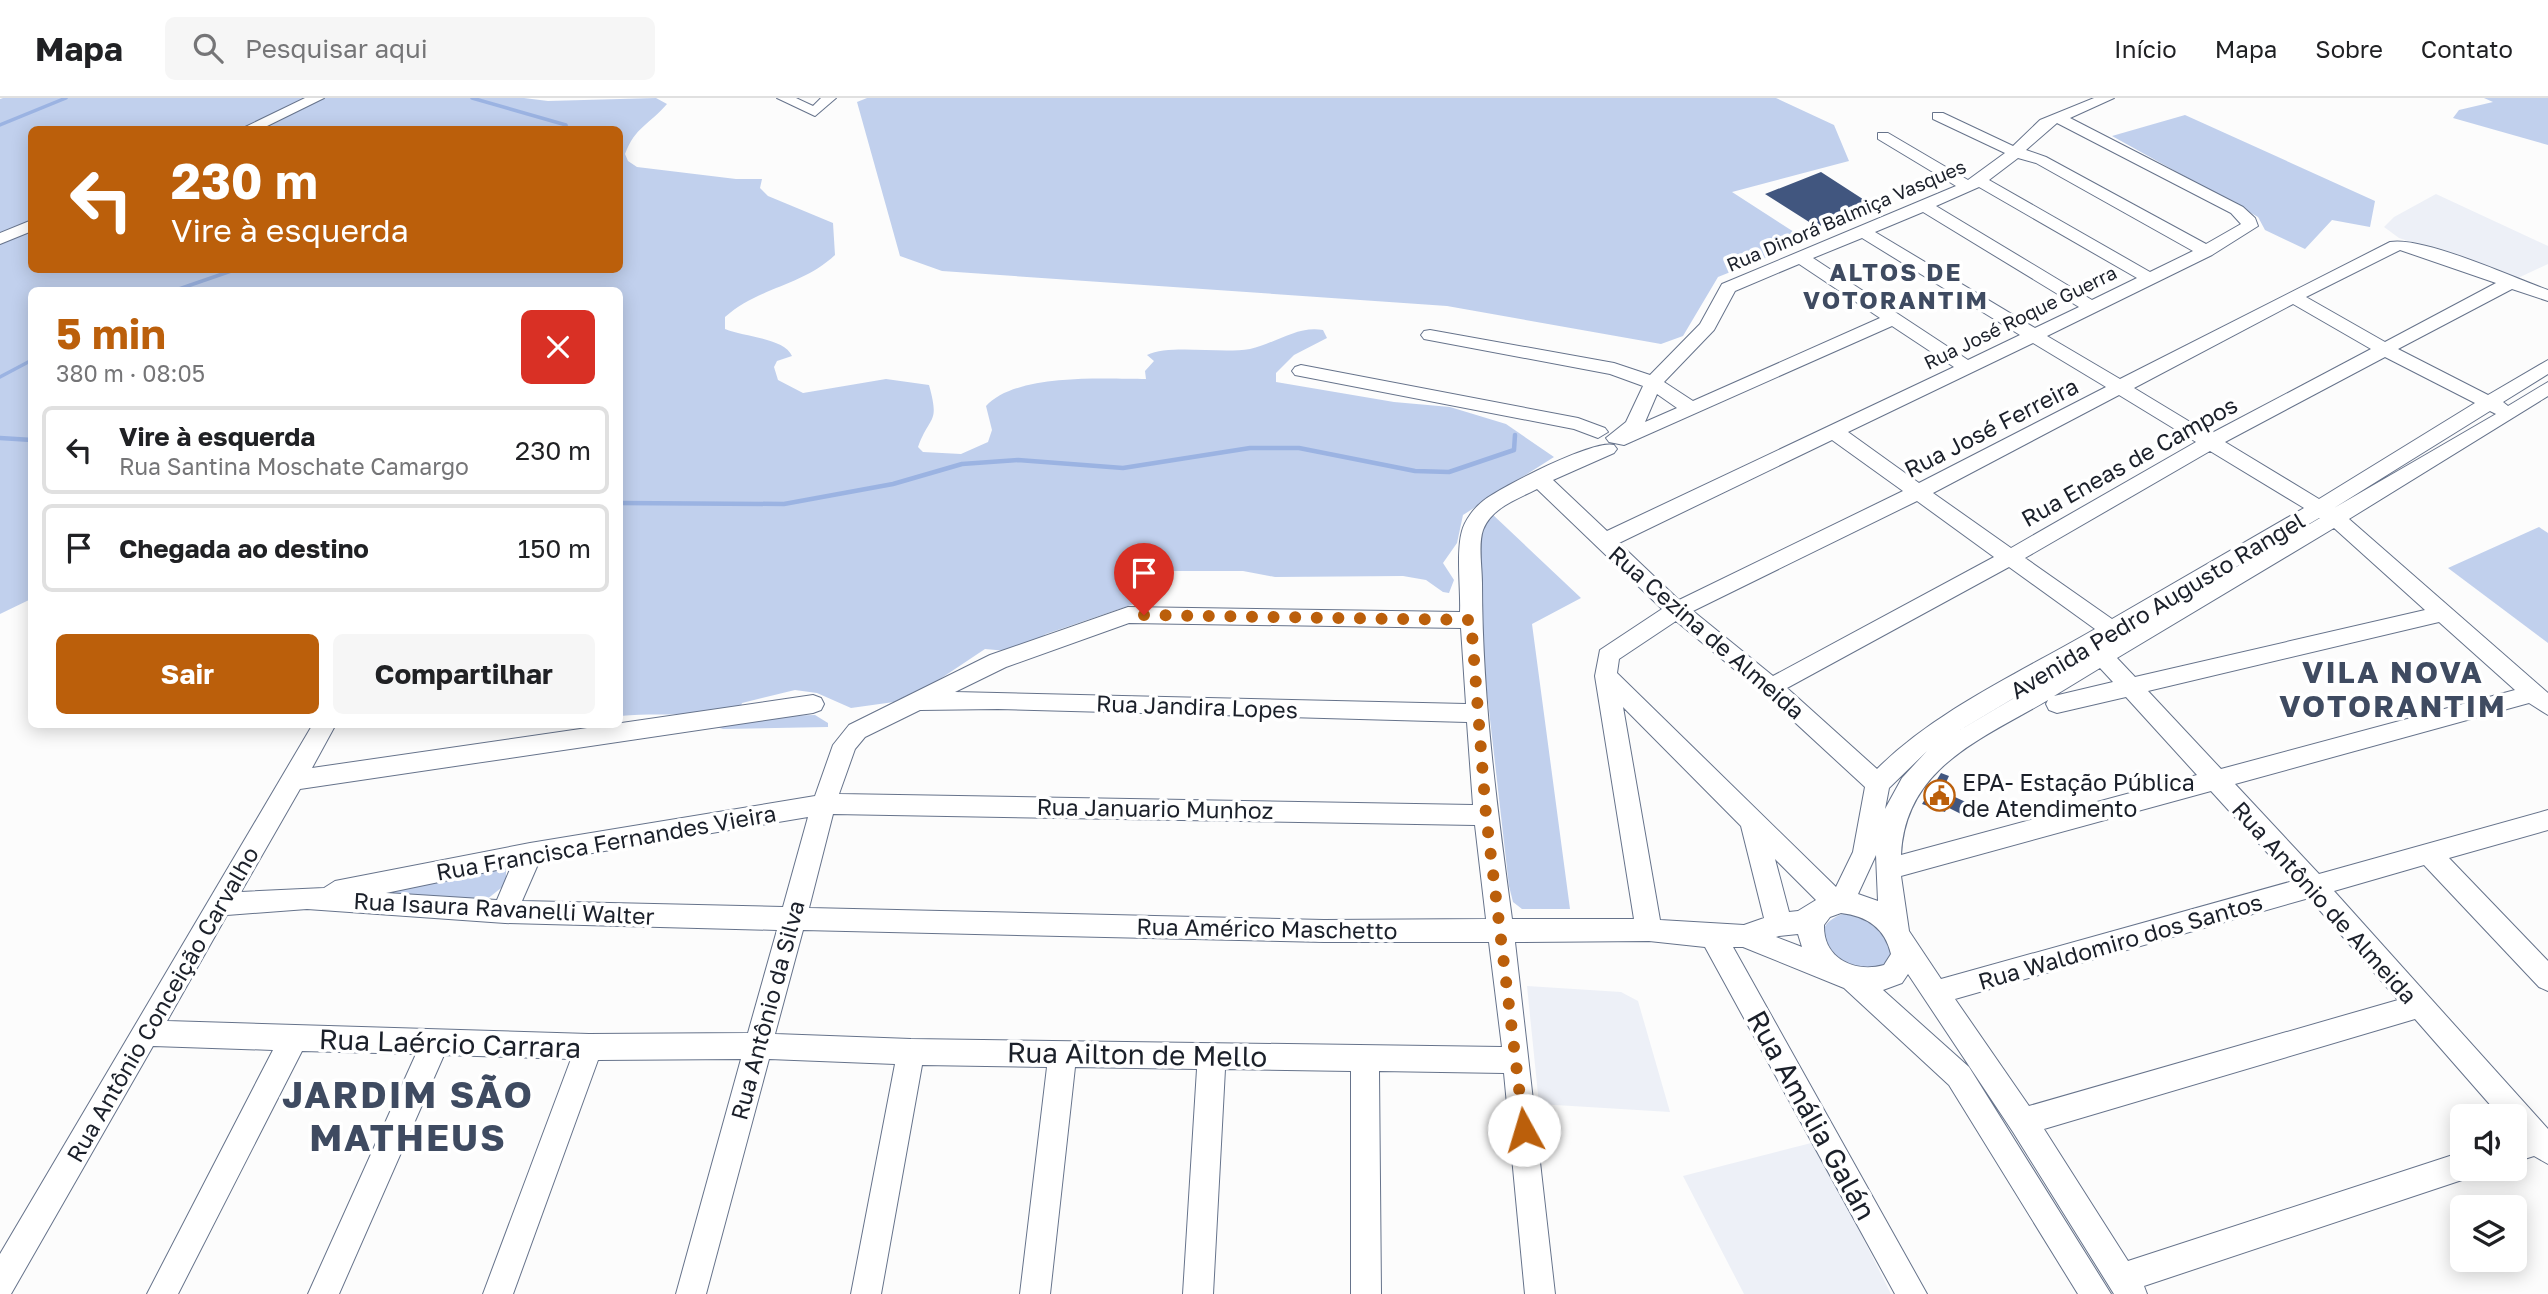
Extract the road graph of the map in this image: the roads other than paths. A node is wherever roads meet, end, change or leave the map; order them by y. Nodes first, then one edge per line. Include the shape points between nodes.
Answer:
1 (317, 98) edge
2 (784, 98) edge
3 (829, 98) edge
4 (2107, 98) edge
5 (1938, 116) dead end
6 (2056, 117) junction
7 (255, 126) edge
8 (1883, 136) dead end
9 (2017, 151) junction
10 (1973, 184) junction
11 (1924, 206) junction
12 (28, 227) edge
13 (1861, 231) junction
14 (0, 239) edge
15 (2206, 251) junction
16 (1800, 257) junction
17 (2147, 277) junction
18 (2513, 281) junction
19 (2548, 296) edge
20 (2295, 298) junction
21 (2090, 306) junction
22 (1892, 319) junction
23 (1430, 334) dead end
24 (2032, 334) junction
25 (2386, 350) junction
26 (2548, 366) edge
27 (1968, 368) junction
28 (1301, 371) dead end
29 (1653, 383) junction
30 (2123, 388) junction
31 (2548, 388) edge
32 (2489, 402) junction
33 (1690, 408) junction
34 (2510, 414) junction
35 (1834, 432) junction
36 (1604, 439) junction
37 (2210, 442) junction
38 (1538, 478) junction
39 (1920, 491) junction
40 (2327, 513) junction
41 (1604, 541) junction
42 (2011, 557) junction
43 (1677, 610) junction
44 (2444, 613) junction
45 (1471, 620) junction
46 (2111, 630) junction
47 (2101, 655) junction
48 (998, 662) junction
49 (1606, 676) junction
50 (2128, 686) junction
51 (1771, 687) junction
52 (2541, 699) edge
53 (998, 700) junction
54 (914, 702) junction
55 (813, 704) dead end
56 (2057, 704) dead end
57 (1479, 713) junction
58 (323, 728) edge
59 (293, 780) junction
60 (2215, 780) junction
61 (1878, 784) junction
62 (824, 804) junction
63 (1486, 815) junction
64 (1753, 824) junction
65 (2546, 824) edge
66 (530, 853) junction
67 (2430, 855) junction
68 (1888, 869) junction
69 (2314, 886) junction
70 (306, 898) junction
71 (218, 905) junction
72 (1830, 907) junction
73 (505, 912) junction
74 (791, 918) junction
75 (1779, 925) junction
76 (1500, 929) junction
77 (1649, 930) junction
78 (1713, 936) junction
79 (1744, 936) junction
80 (1899, 937) junction
81 (1846, 977) junction
82 (2548, 979) edge
83 (1934, 993) junction
84 (2418, 1006) junction
85 (143, 1033) junction
86 (295, 1038) junction
87 (435, 1044) junction
88 (757, 1046) junction
89 (589, 1047) junction
90 (911, 1052) junction
91 (1063, 1053) junction
92 (1212, 1055) junction
93 (1365, 1056) junction
94 (1517, 1060) junction
95 (2022, 1122) junction
96 (2534, 1146) edge
97 (2450, 1170) edge
98 (0, 1283) edge
99 (2127, 1286) edge
100 (162, 1294) edge
101 (323, 1294) edge
102 (498, 1294) edge
103 (691, 1294) edge
104 (866, 1294) edge
105 (1035, 1294) edge
106 (1198, 1294) edge
107 (1366, 1294) edge
108 (1540, 1294) edge
109 (1912, 1294) edge
110 (2096, 1294) edge

1 - 7 street
2 - 3 street via 815,112
4 - 6 street, Rua Dinorá Balmiça Vasques
5 - 9 street via 1994,145
6 - 9 street, Rua Dinorá Balmiça Vasques via 2033,132
6 - 15 street, Rua José Roque Guerra via 2249,221 2244,231
8 - 10 street
9 - 10 street, Rua Dinorá Balmiça Vasques
9 - 15 street
10 - 11 street, Rua Dinorá Balmiça Vasques
10 - 17 street
11 - 13 street, Rua Dinorá Balmiça Vasques
11 - 21 street
12 - 14 street
13 - 16 street, Rua Dinorá Balmiça Vasques
13 - 24 street
15 - 17 street, Rua José Roque Guerra
16 - 22 street
16 - 29 street, Rua Dinorá Balmiça Vasques via 1728,288 1708,326
17 - 21 street, Rua José Roque Guerra
18 - 19 street, Rua José Ferreira
18 - 20 street, Rua José Ferreira via 2400,245
18 - 25 street, Rua Eneas de Campos
20 - 25 street
20 - 30 street, Rua José Ferreira
21 - 24 street, Rua José Roque Guerra
22 - 27 street
22 - 33 street
23 - 29 street via 1614,369
24 - 27 street, Rua José Roque Guerra
24 - 30 street
25 - 32 street
25 - 37 street, Rua Eneas de Campos
26 - 32 street, Avenida Pedro Augusto Rangel
27 - 35 street, Rua José Roque Guerra
28 - 36 street via 1563,422
29 - 33 street
29 - 36 street, Rua Dinorá Balmiça Vasques via 1633,426
30 - 37 street
30 - 39 street, Rua José Ferreira
31 - 34 street, Avenida Pedro Augusto Rangel
32 - 34 street
32 - 40 street, Avenida Pedro Augusto Rangel
33 - 36 street
34 - 40 street, Avenida Pedro Augusto Rangel
35 - 39 street
35 - 41 street, Rua José Roque Guerra
36 - 38 street via 1572,462
37 - 40 street
37 - 42 street, Rua Eneas de Campos
38 - 41 street, Rua Cezina de Almeida
38 - 45 street via 1492,504 1476,522
39 - 42 street
39 - 43 street, Rua José Ferreira
40 - 44 street
40 - 46 street, Avenida Pedro Augusto Rangel
40 - 47 street, Avenida Pedro Augusto Rangel
41 - 43 street, Rua Cezina de Almeida
42 - 46 street
42 - 51 street, Rua Eneas de Campos
43 - 49 street, Rua José Ferreira via 1608,656
43 - 51 street, Rua Cezina de Almeida
44 - 50 street
44 - 52 street
45 - 48 street via 1128,615
45 - 57 street
46 - 61 street, Avenida Pedro Augusto Rangel via 1942,729 1909,752
47 - 50 street, Rua Antônio de Almeida
47 - 68 street, Avenida Pedro Augusto Rangel via 1945,750 1919,773 1901,799 1890,837
48 - 53 street
48 - 54 street
49 - 64 street
49 - 77 street
50 - 56 street
50 - 60 street, Rua Antônio de Almeida
51 - 61 street, Rua Cezina de Almeida
52 - 60 street
53 - 54 street, Rua Jandira Lopes
53 - 57 street, Rua Jandira Lopes
54 - 62 street, Rua Antônio da Silva via 857,731 845,745
55 - 59 street
57 - 63 street
58 - 59 street, Rua Antônio Conceição Carvalho
59 - 71 street, Rua Antônio Conceição Carvalho
60 - 68 street
60 - 69 street, Rua Antônio de Almeida
61 - 72 street via 1865,852
62 - 63 street, Rua Januario Munhoz
62 - 66 street, Rua Francisca Fernandes Vieira
62 - 74 street, Rua Antônio da Silva
63 - 76 street
64 - 72 street
64 - 75 street
65 - 67 street, Rua Waldomiro dos Santos
66 - 70 street, Rua Francisca Fernandes Vieira
66 - 73 street
67 - 69 street, Rua Waldomiro dos Santos
67 - 82 street
68 - 80 street, Avenida Pedro Augusto Rangel via 1888,896
69 - 83 street, Rua Waldomiro dos Santos
69 - 84 street, Rua Antônio de Almeida
70 - 71 street, Rua Isaura Ravanelli Walter
70 - 73 street, Rua Isaura Ravanelli Walter
71 - 85 street, Rua Antônio Conceição Carvalho
72 - 75 street, Rua Américo Maschetto via 1802,922
72 - 80 street via 1866,906 1878,912
72 - 81 street via 1810,926 1812,946 1825,964
73 - 74 street, Rua Isaura Ravanelli Walter
74 - 76 street, Rua Américo Maschetto via 1324,931
74 - 88 street, Rua Antônio da Silva
75 - 79 street, Rua Américo Maschetto
76 - 77 street, Rua Américo Maschetto
76 - 94 street
77 - 78 street, Rua Américo Maschetto
78 - 79 street, Rua Américo Maschetto
78 - 109 street, Rua Amália Galán
79 - 81 street, Rua Américo Maschetto
80 - 81 street via 1904,955 1893,975 1869,983
80 - 83 street, Avenida Pedro Augusto Rangel
81 - 110 street via 1959,1076
83 - 95 street, Avenida Pedro Augusto Rangel
84 - 95 street
84 - 96 street, Rua Antônio de Almeida
85 - 86 street, Rua Laércio Carrara
85 - 98 street, Rua Antônio Conceição Carvalho
86 - 87 street, Rua Laércio Carrara
86 - 100 street
87 - 89 street, Rua Laércio Carrara
87 - 101 street
88 - 89 street, Rua Laércio Carrara
88 - 90 street, Rua Ailton de Mello
88 - 103 street, Rua Antônio da Silva
89 - 102 street
90 - 91 street, Rua Ailton de Mello
90 - 104 street
91 - 92 street, Rua Ailton de Mello
91 - 105 street
92 - 93 street, Rua Ailton de Mello
92 - 106 street
93 - 94 street, Rua Ailton de Mello
93 - 107 street
94 - 108 street
95 - 99 street, Avenida Pedro Augusto Rangel
97 - 99 street

